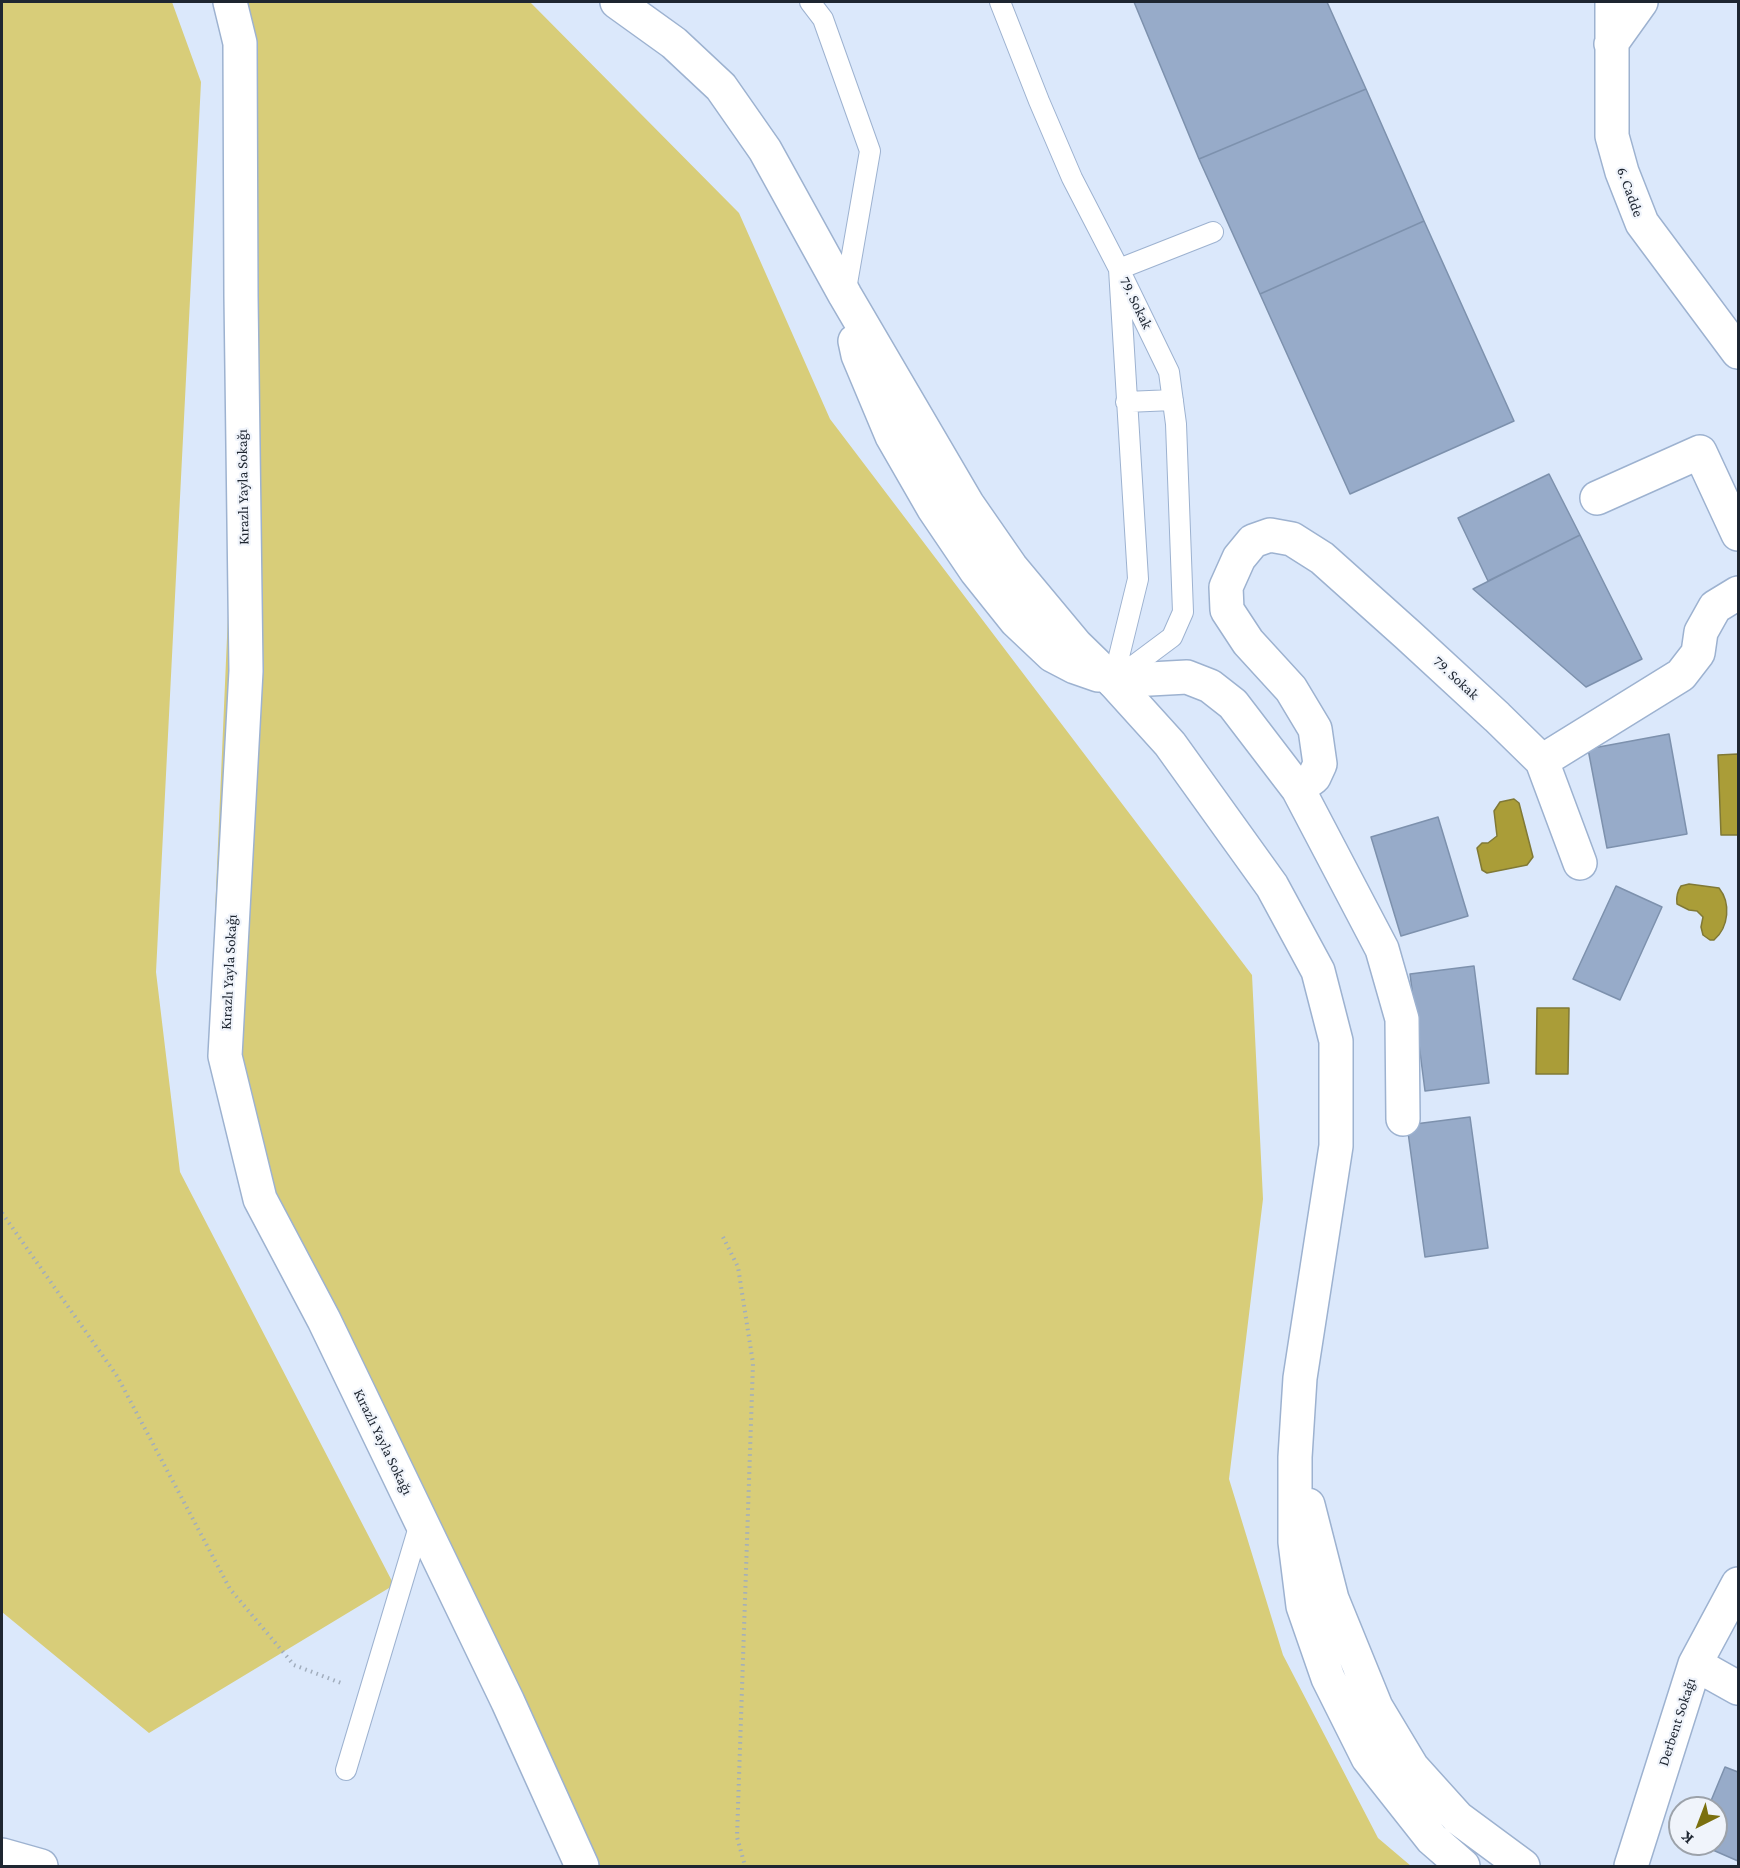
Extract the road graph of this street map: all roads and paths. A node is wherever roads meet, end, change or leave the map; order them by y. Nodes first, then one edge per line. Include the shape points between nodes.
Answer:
1 (230, 2) edge
2 (617, 2) edge
3 (810, 2) edge
4 (1000, 2) edge
5 (1612, 2) edge
6 (1641, 2) edge
7 (1611, 45) junction
8 (1213, 232) dead end
9 (1119, 269) junction
10 (845, 296) junction
11 (1738, 352) edge
12 (1173, 400) junction
13 (1126, 402) junction
14 (1598, 498) dead end
15 (1738, 534) edge
16 (1738, 593) edge
17 (1113, 681) junction
18 (1542, 761) junction
19 (1298, 789) junction
20 (1580, 863) dead end
21 (1403, 1119) dead end
22 (2, 1213) edge
23 (723, 1236) dead end
24 (1295, 1457) junction
25 (421, 1520) junction
26 (1738, 1584) edge
27 (1695, 1664) junction
28 (1738, 1688) edge
29 (369, 1693) junction
30 (346, 1770) dead end
31 (2, 1855) edge
32 (41, 1866) edge
33 (582, 1866) edge
34 (745, 1866) edge
35 (1463, 1866) edge
36 (1523, 1866) edge
37 (1631, 1866) edge

1 - 25 street, Kırazlı Yayla Sokağı via 240,43 246,671 225,1056 260,1199
2 - 10 street via 674,43 721,87 765,150
3 - 10 lane via 823,19 870,151
4 - 9 lane via 1072,178
5 - 7 street, 6. Cadde
6 - 7 street
7 - 11 street, 6. Cadde via 1612,136 1642,223
8 - 9 lane
9 - 12 lane, 79. Sokak via 1169,372
9 - 13 lane, 79. Sokak
10 - 17 street via 858,355 892,436 970,562 1016,621 1052,655
12 - 13 lane
12 - 17 lane, 79. Sokak via 1183,612 1172,637
13 - 17 lane, 79. Sokak via 1138,579
14 - 15 street via 1700,452
16 - 18 street via 1715,607 1701,632 1698,653 1681,675
17 - 19 street via 1187,677 1210,686 1233,704
17 - 24 street via 1170,744 1272,886 1318,971 1336,1041 1336,1146 1300,1378
18 - 19 street, 79. Sokak via 1322,558 1292,539 1270,535 1253,541 1239,558 1226,587 1227,610 1248,642 1291,689 1315,729 1320,764 1314,777
18 - 20 street, 79. Sokak
19 - 21 street via 1382,949 1402,1019
22 - 29 path via 117,1376 230,1589 294,1665
23 - 34 path via 738,1267 753,1363 737,1837
24 - 35 street via 1295,1542 1303,1606 1328,1678 1368,1758 1432,1839
24 - 36 street via 1332,1599 1376,1707 1412,1767 1458,1818
25 - 29 lane
25 - 33 street, Kırazlı Yayla Sokağı
26 - 27 street, Derbent Sokağı
27 - 28 street
27 - 37 street, Derbent Sokağı
29 - 30 lane
31 - 32 street

